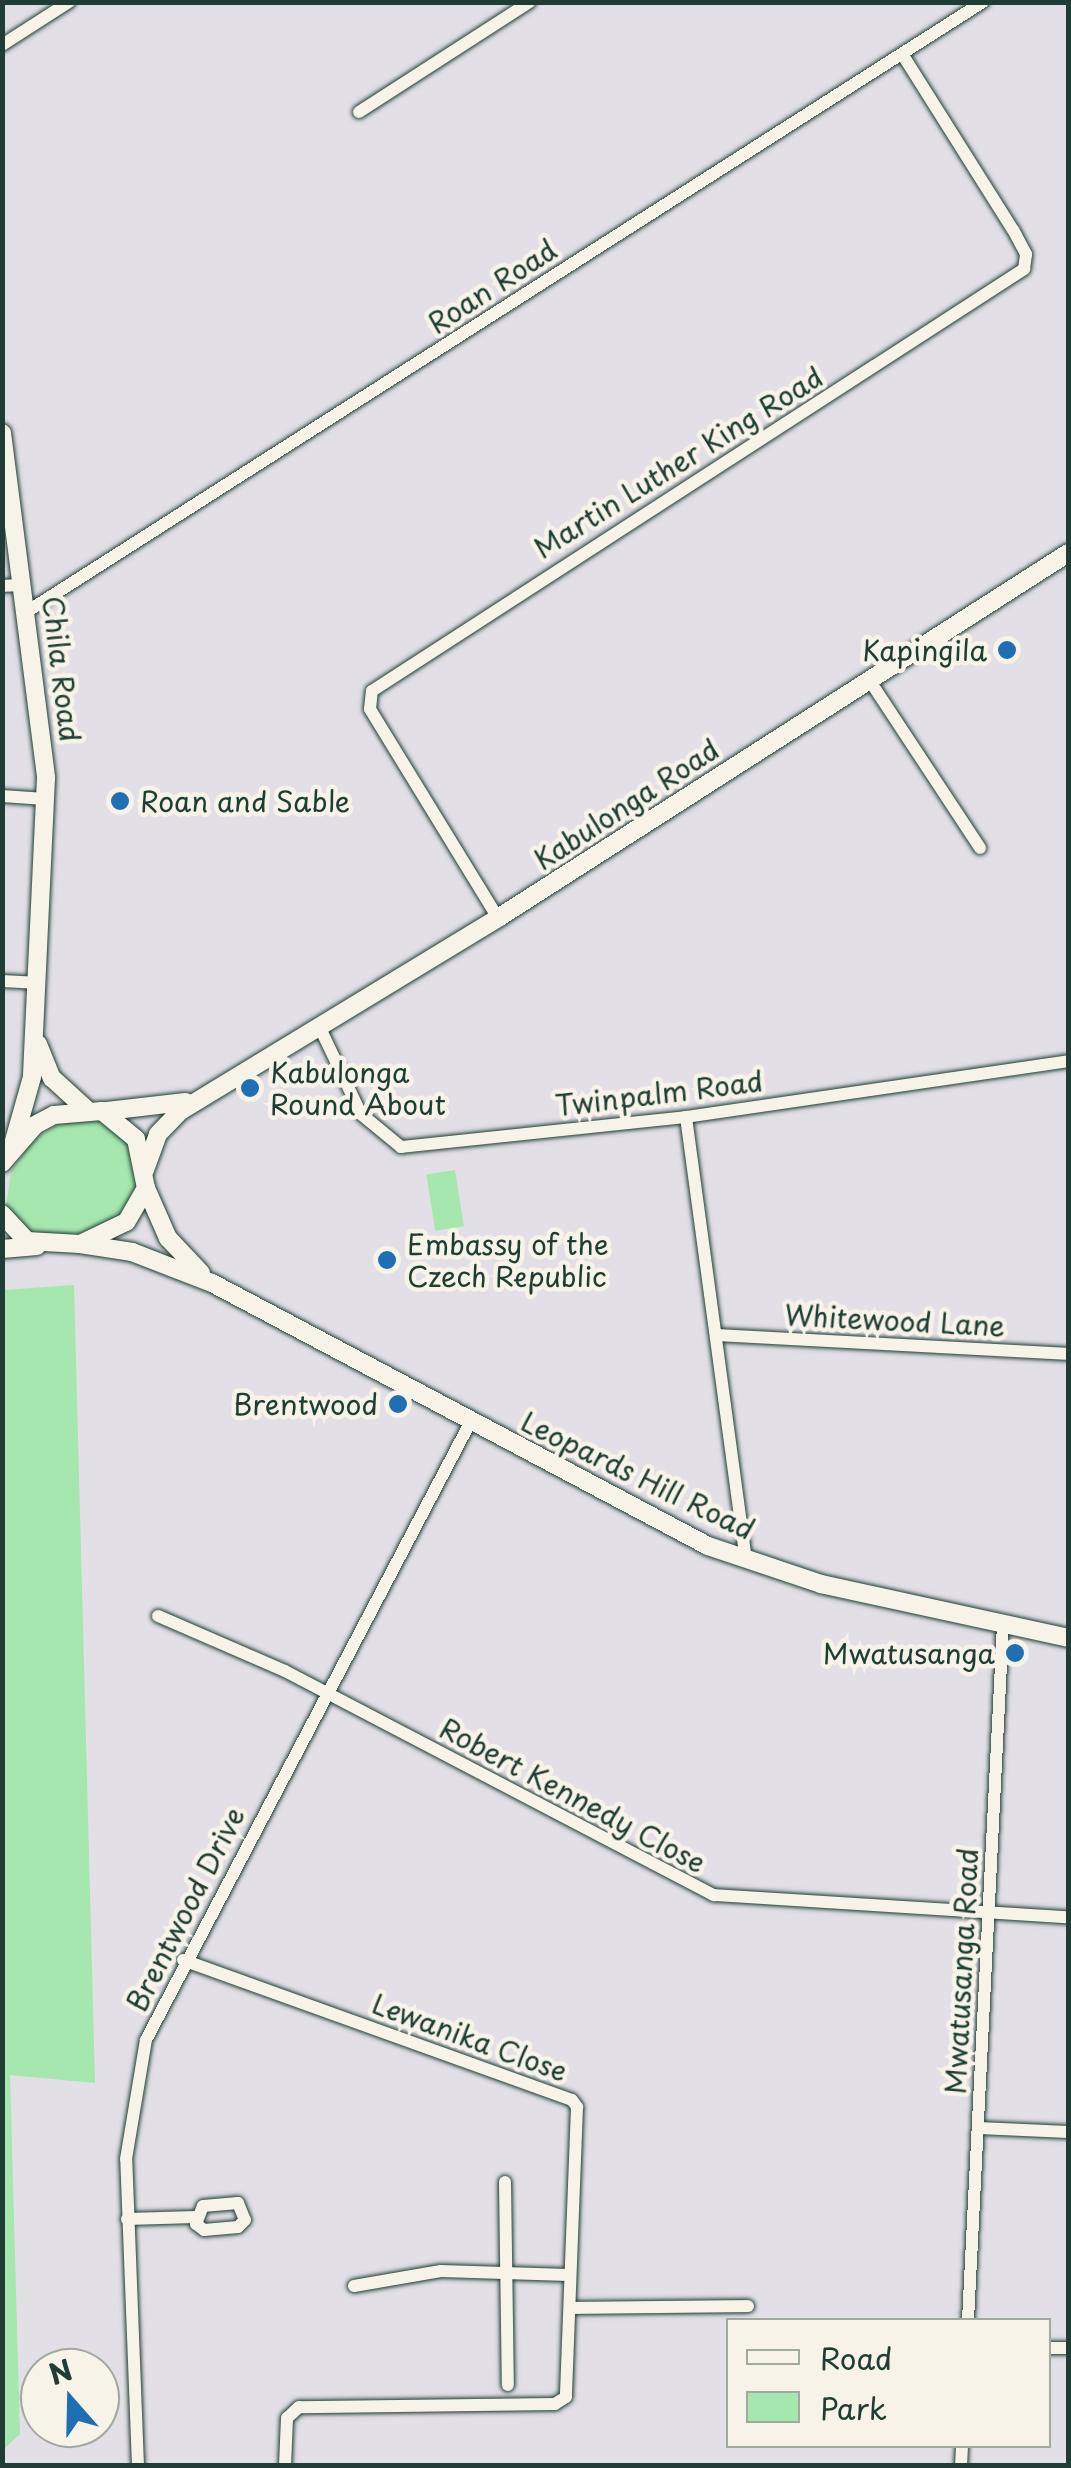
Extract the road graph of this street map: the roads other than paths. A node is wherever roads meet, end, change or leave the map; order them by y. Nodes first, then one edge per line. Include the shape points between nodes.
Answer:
1 (70, 2) edge
2 (530, 2) edge
3 (983, 2) edge
4 (2, 45) edge
5 (902, 54) junction
6 (359, 112) dead end
7 (2, 432) edge
8 (1068, 553) edge
9 (24, 584) junction
10 (2, 586) edge
11 (28, 611) junction
12 (870, 681) junction
13 (2, 796) edge
14 (46, 799) junction
15 (980, 848) dead end
16 (498, 918) junction
17 (2, 981) edge
18 (35, 983) junction
19 (320, 1028) junction
20 (36, 1033) junction
21 (1068, 1061) edge
22 (208, 1094) junction
23 (94, 1110) junction
24 (686, 1117) junction
25 (12, 1144) junction
26 (2, 1164) edge
27 (146, 1179) junction
28 (2, 1214) edge
29 (80, 1244) junction
30 (43, 1246) junction
31 (2, 1249) edge
32 (212, 1283) junction
33 (718, 1335) junction
34 (1068, 1354) edge
35 (470, 1423) junction
36 (746, 1560) junction
37 (158, 1616) dead end
38 (1003, 1624) junction
39 (1068, 1638) edge
40 (326, 1692) junction
41 (989, 1913) junction
42 (1068, 1918) edge
43 (183, 1960) junction
44 (979, 2128) junction
45 (1068, 2132) edge
46 (505, 2182) dead end
47 (196, 2217) dead end
48 (128, 2219) junction
49 (507, 2273) junction
50 (568, 2275) junction
51 (354, 2286) dead end
52 (748, 2306) dead end
53 (571, 2308) junction
54 (968, 2318) edge
55 (508, 2384) dead end
56 (138, 2466) edge
57 (285, 2466) edge

1 - 4 street
2 - 6 street
3 - 5 street, Roan Road
5 - 11 street, Roan Road
5 - 16 street, Martin Luther King Road via 1013,230 1026,254 1024,269 372,691 370,709
7 - 9 main road, Chila Road
8 - 12 main road, Kabulonga Road
9 - 10 street
9 - 11 main road, Chila Road
11 - 14 main road, Chila Road
12 - 15 street
12 - 16 main road, Kabulonga Road
13 - 14 street
14 - 18 main road, Chila Road
16 - 19 main road, Kabulonga Road
17 - 18 street
18 - 20 main road, Chila Road
19 - 22 main road, Kabulonga Road
19 - 24 street, Twinpalm Road via 361,1114 400,1146
20 - 23 main road, Chila Road via 52,1078
20 - 25 main road, Chila Road via 31,1088
21 - 24 street, Twinpalm Road
22 - 23 main road, Kabulonga Road via 163,1109
22 - 27 main road, Kabulonga Road via 163,1127
23 - 25 main road, Kabulonga Road via 54,1115
23 - 27 main road, Chila Road via 130,1129
24 - 33 street
25 - 26 main road, Chila Road
27 - 29 main road, Kabulonga Road via 126,1222
27 - 32 main road, Leopards Hill Road via 168,1238
28 - 30 main road via 16,1235
29 - 30 main road
29 - 32 main road, Leopards Hill Road via 132,1252
30 - 31 main road
32 - 35 main road, Leopards Hill Road
33 - 34 street, Whitewood Lane
33 - 36 street
35 - 36 main road, Leopards Hill Road
35 - 40 street, Brentwood Drive
36 - 38 main road, Leopards Hill Road via 821,1584
37 - 40 street, Robert Kennedy Close
38 - 39 main road, Leopards Hill Road
38 - 41 street, Mwatusanga Road
40 - 41 street, Robert Kennedy Close via 714,1895
40 - 43 street, Brentwood Drive
41 - 42 street, Robert Kennedy Close
41 - 44 street, Mwatusanga Road
43 - 48 street, Brentwood Drive via 133,2086
43 - 50 street, Lewanika Close via 572,2100 580,2120
44 - 45 street
44 - 54 street, Mwatusanga Road
46 - 49 street
47 - 48 street
48 - 56 street, Brentwood Drive
49 - 50 street
49 - 51 street via 441,2271
49 - 55 street
50 - 53 street, Lewanika Close
52 - 53 street
53 - 57 street, Lewanika Close via 570,2385 562,2401 299,2407 287,2418

